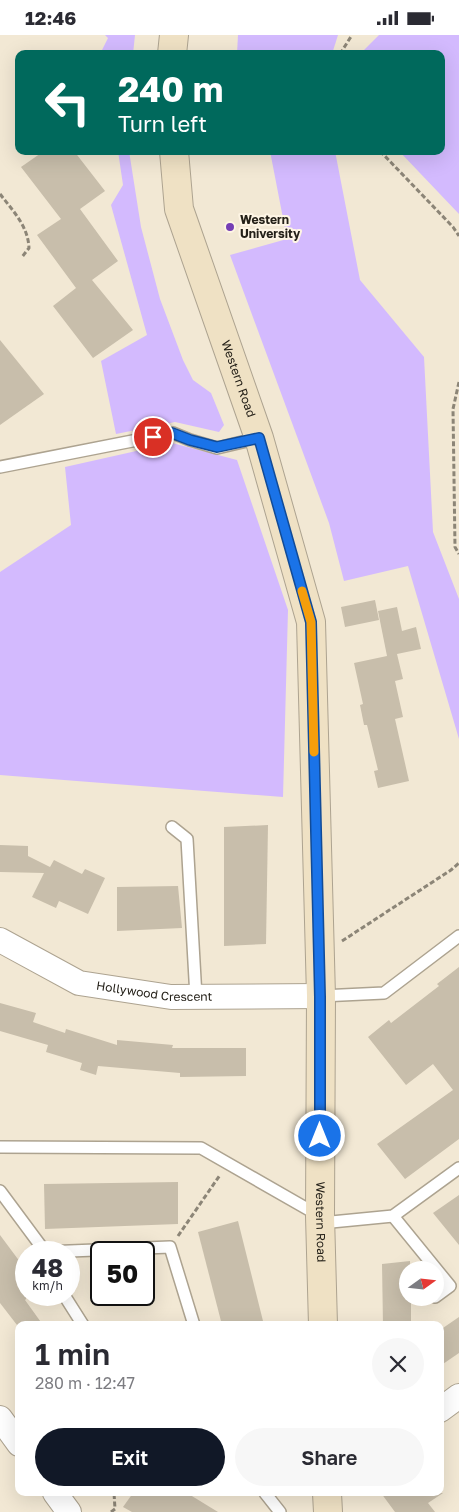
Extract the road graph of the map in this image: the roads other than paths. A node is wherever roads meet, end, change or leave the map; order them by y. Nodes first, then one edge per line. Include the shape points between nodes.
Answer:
1 (174, 35) edge
2 (172, 50) edge
3 (174, 155) edge
4 (259, 438) junction
5 (0, 467) edge
6 (172, 827) dead end
7 (459, 936) edge
8 (0, 940) edge
9 (196, 997) junction
10 (320, 997) junction
11 (0, 1147) edge
12 (459, 1168) edge
13 (0, 1191) edge
14 (393, 1216) junction
15 (321, 1220) junction
16 (38, 1241) edge
17 (80, 1251) edge
18 (430, 1261) edge
19 (444, 1279) edge
20 (444, 1291) edge
21 (71, 1306) edge
22 (81, 1321) edge
23 (193, 1321) edge
24 (323, 1321) edge
25 (459, 1396) edge
26 (444, 1407) edge
27 (0, 1418) edge
28 (15, 1438) edge
29 (57, 1496) edge
30 (267, 1496) edge
31 (327, 1496) edge
32 (69, 1512) edge
33 (280, 1512) edge
34 (328, 1512) edge

1 - 2 main road
3 - 4 main road, Western Road via 179,209
4 - 5 lane via 217,447 172,433
4 - 10 main road, Western Road via 311,622
6 - 9 lane via 187,839
7 - 10 lane via 384,993
8 - 9 street, Hollywood Crescent via 78,983 171,997
9 - 10 street, Hollywood Crescent
10 - 15 main road, Western Road
11 - 15 lane via 201,1148
12 - 14 lane
13 - 16 lane
14 - 15 lane
14 - 18 lane
15 - 24 main road, Western Road
17 - 23 lane via 170,1247
19 - 20 lane via 450,1286
21 - 22 lane
25 - 26 street
27 - 28 street
29 - 32 street
30 - 33 lane
31 - 34 main road

